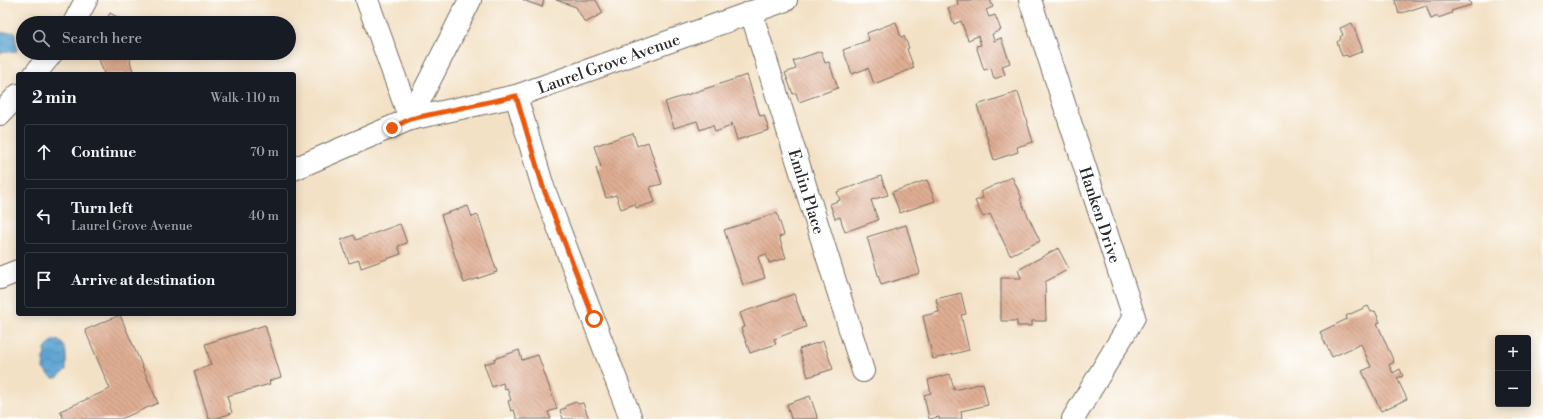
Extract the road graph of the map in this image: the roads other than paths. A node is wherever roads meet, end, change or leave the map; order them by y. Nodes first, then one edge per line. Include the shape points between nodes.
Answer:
1 (86, 0) edge
2 (366, 0) edge
3 (470, 0) edge
4 (786, 0) edge
5 (1030, 0) edge
6 (751, 12) junction
7 (78, 16) edge
8 (46, 60) edge
9 (37, 72) edge
10 (516, 96) junction
11 (16, 97) edge
12 (0, 114) edge
13 (410, 119) junction
14 (296, 168) edge
15 (863, 371) dead end
16 (631, 419) edge
17 (1073, 419) edge

1 - 7 street
2 - 13 street
3 - 13 street
4 - 6 street, Laurel Grove Avenue
5 - 17 street, Hanken Drive via 1134,317
6 - 10 street, Laurel Grove Avenue
6 - 15 street, Emlin Place
8 - 9 street
10 - 13 street, Laurel Grove Avenue
10 - 16 street via 543,187
11 - 12 street
13 - 14 street, Laurel Grove Avenue

